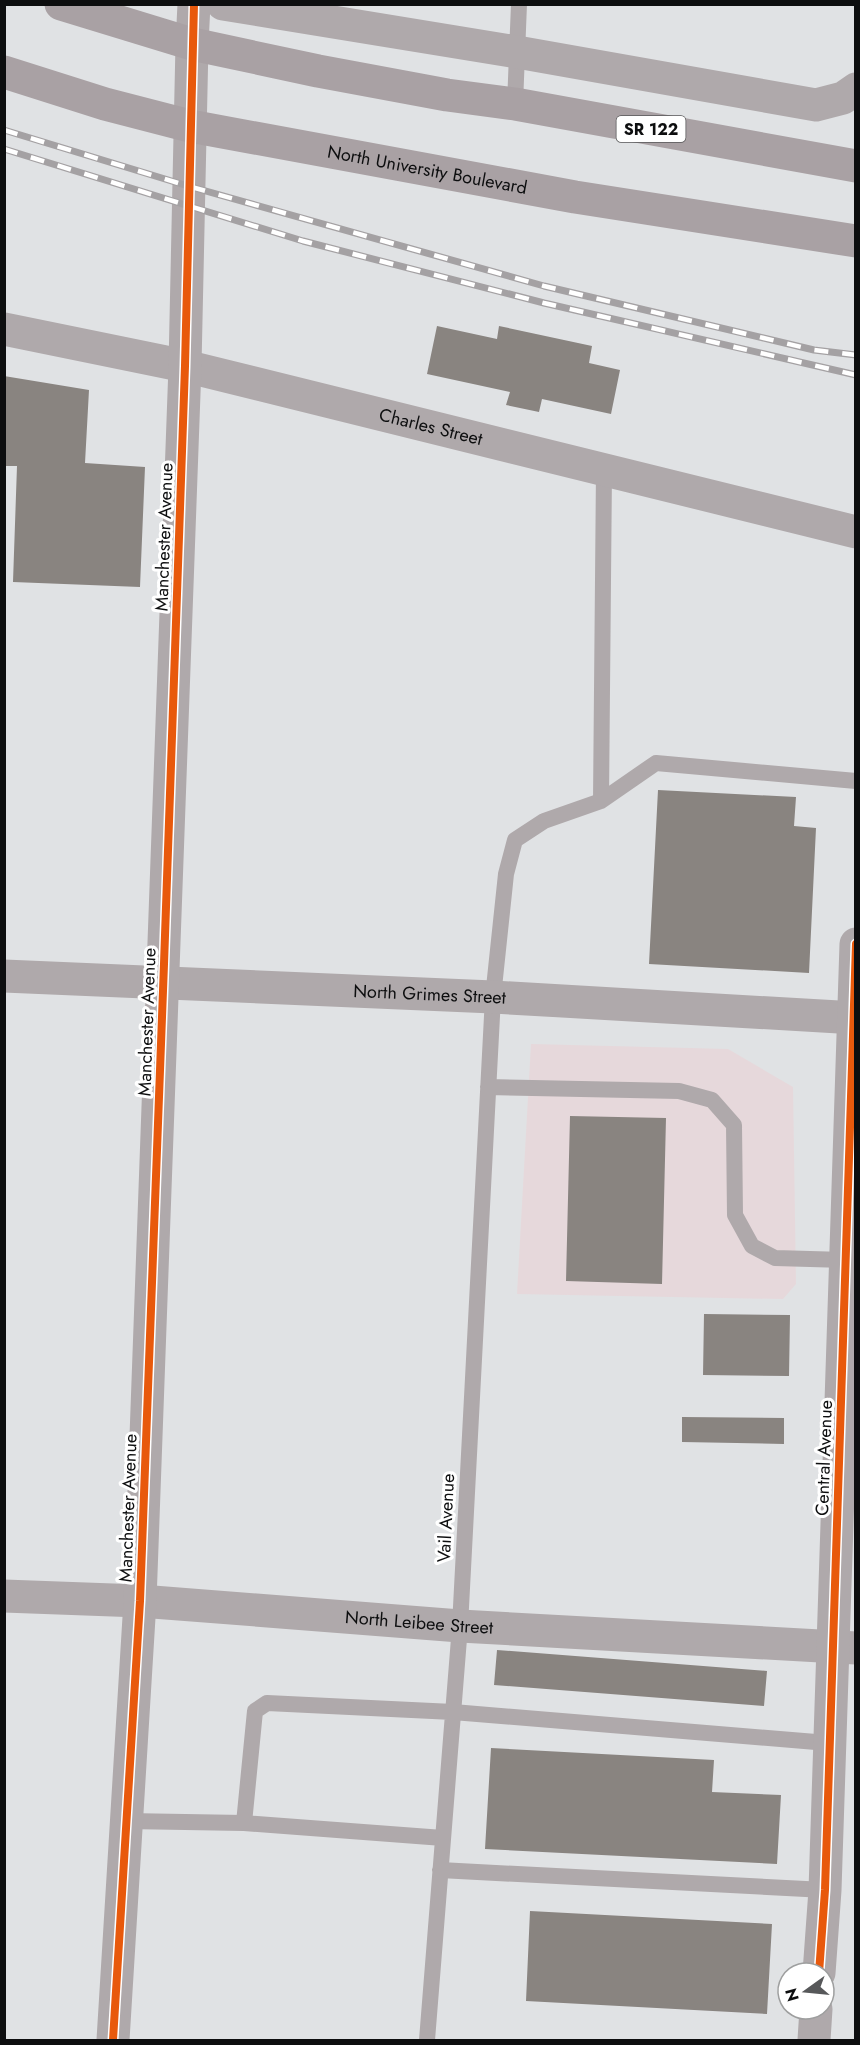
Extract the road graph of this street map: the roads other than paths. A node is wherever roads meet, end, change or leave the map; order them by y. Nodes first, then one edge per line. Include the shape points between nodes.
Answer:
1 (61, 4) edge
2 (194, 4) edge
3 (223, 4) edge
4 (519, 4) edge
5 (192, 44) junction
6 (517, 52) junction
7 (4, 72) edge
8 (855, 89) edge
9 (515, 104) junction
10 (190, 126) junction
11 (855, 166) edge
12 (855, 241) edge
13 (4, 329) edge
14 (185, 366) junction
15 (604, 470) junction
16 (855, 532) edge
17 (855, 781) edge
18 (601, 801) junction
19 (855, 944) edge
20 (4, 976) edge
21 (164, 984) junction
22 (493, 997) junction
23 (854, 1018) edge
24 (488, 1086) junction
25 (845, 1260) junction
26 (4, 1596) edge
27 (140, 1601) junction
28 (460, 1626) junction
29 (844, 1648) edge
30 (453, 1712) junction
31 (828, 1743) junction
32 (126, 1821) junction
33 (244, 1823) junction
34 (443, 1838) junction
35 (440, 1870) junction
36 (825, 1890) junction
37 (820, 1961) edge
38 (815, 2021) edge
39 (112, 2040) edge
40 (427, 2040) edge
41 (814, 2040) edge

1 - 5 main road, SR 122
2 - 5 street, Manchester Avenue
3 - 6 street
4 - 6 lane
5 - 9 main road, SR 122 via 376,82
5 - 10 street, Manchester Avenue
6 - 8 street via 816,105 843,98
6 - 9 lane
7 - 10 main road, North University Boulevard
9 - 11 main road, SR 122
10 - 12 main road, North University Boulevard via 575,196
10 - 14 street, Manchester Avenue
13 - 14 street, Charles Street
14 - 15 street, Charles Street
14 - 21 street, Manchester Avenue
15 - 16 street, Charles Street
15 - 18 lane
17 - 18 lane, Vail Avenue via 656,763
18 - 22 lane, Vail Avenue via 544,821 515,840 506,874
19 - 23 street, Central Avenue
20 - 21 street, North Grimes Street
21 - 22 street, North Grimes Street
21 - 27 street, Manchester Avenue
22 - 23 street, North Grimes Street
22 - 24 lane, Vail Avenue
23 - 25 street, Central Avenue
24 - 25 lane via 679,1091 712,1100 734,1125 735,1215 752,1246 775,1258
24 - 28 lane, Vail Avenue
25 - 29 street, Central Avenue
26 - 27 street, North Leibee Street
27 - 28 street, North Leibee Street
27 - 32 street, Manchester Avenue
28 - 29 street, North Leibee Street
28 - 30 lane, Vail Avenue
29 - 31 street, Central Avenue
30 - 31 lane
30 - 33 lane via 267,1703 255,1711
30 - 34 lane, Vail Avenue
31 - 36 street, Central Avenue
32 - 33 lane
32 - 39 street, Manchester Avenue
33 - 34 lane
34 - 35 lane, Vail Avenue
35 - 36 lane
35 - 40 lane, Vail Avenue
36 - 37 street, Central Avenue
38 - 41 street

